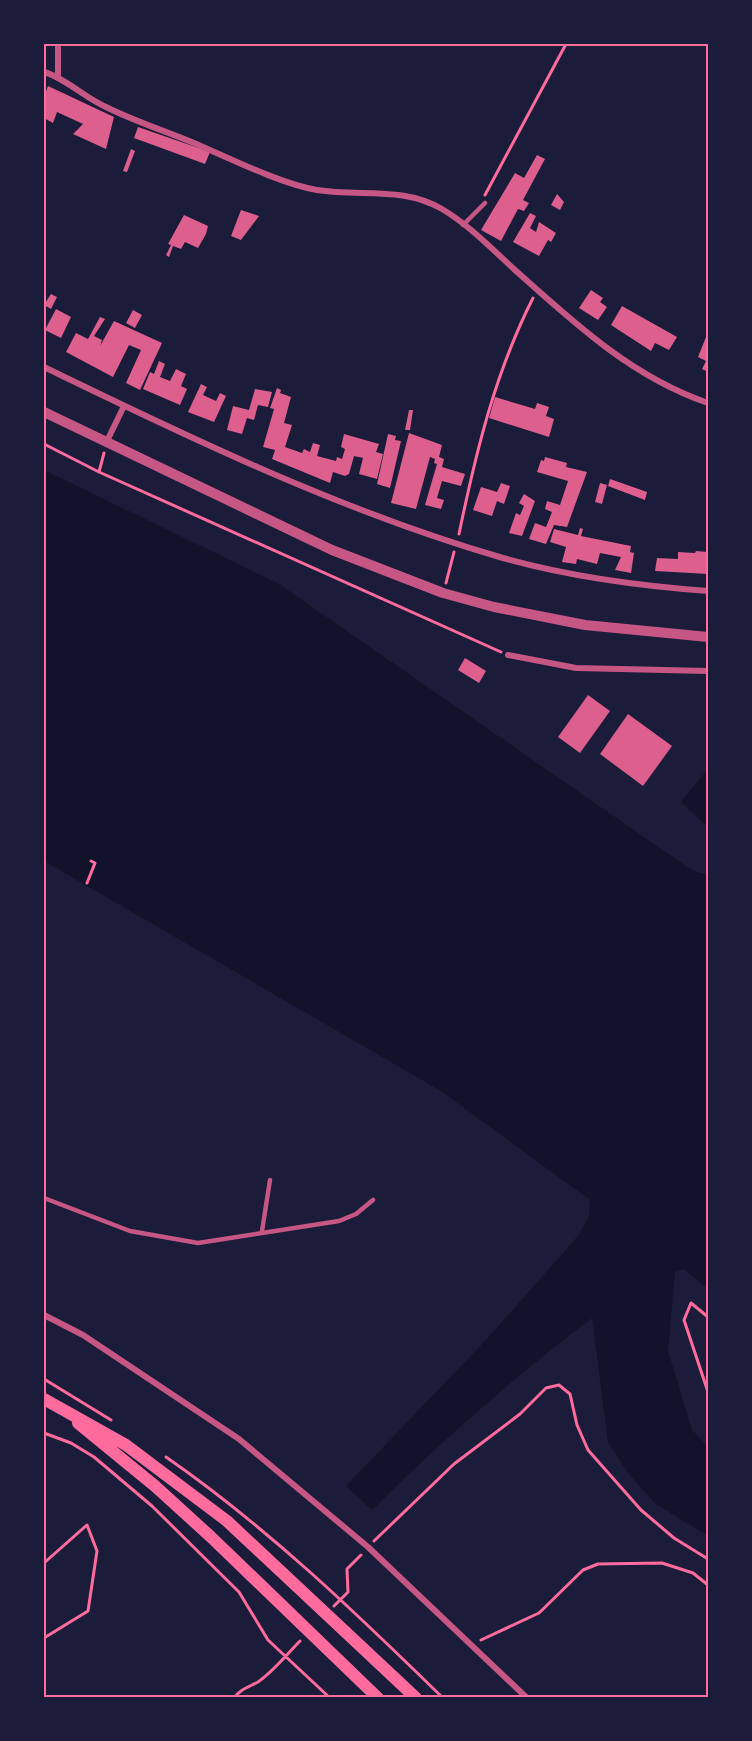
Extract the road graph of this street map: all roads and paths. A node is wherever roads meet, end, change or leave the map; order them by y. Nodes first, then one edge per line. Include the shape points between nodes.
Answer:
1 (58, 44) edge
2 (566, 44) edge
3 (44, 72) edge
4 (58, 76) junction
5 (485, 203) joint
6 (463, 225) junction
7 (537, 290) junction
8 (44, 367) edge
9 (708, 403) edge
10 (124, 406) junction
11 (44, 412) edge
12 (106, 443) junction
13 (44, 444) edge
14 (99, 472) junction
15 (457, 543) junction
16 (708, 591) edge
17 (443, 593) junction
18 (708, 637) edge
19 (508, 656) joint
20 (708, 671) edge
21 (91, 861) dead end
22 (96, 863) junction
23 (102, 868) dead end
24 (87, 883) dead end
25 (270, 1180) dead end
26 (44, 1198) edge
27 (373, 1200) dead end
28 (262, 1232) junction
29 (44, 1315) edge
30 (708, 1317) edge
31 (708, 1392) edge
32 (44, 1399) edge
33 (66, 1412) junction
34 (44, 1433) edge
35 (368, 1547) junction
36 (708, 1558) edge
37 (356, 1560) dead end
38 (44, 1563) edge
39 (708, 1585) edge
40 (341, 1599) dead end
41 (44, 1638) edge
42 (473, 1647) junction
43 (285, 1656) junction
44 (234, 1698) edge
45 (330, 1698) edge
46 (378, 1698) edge
47 (416, 1698) edge
48 (527, 1698) edge

1 - 4 street
2 - 5 path via 485,193
3 - 4 street
4 - 6 street via 106,108 261,172 317,190 382,192 421,199
5 - 6 lane
6 - 7 street
7 - 9 street via 618,358
7 - 15 path via 484,421
8 - 10 street
10 - 12 street
10 - 15 street via 380,518
11 - 12 street
12 - 14 path
12 - 17 street via 332,550
13 - 14 path
14 - 19 path
15 - 16 street via 506,558 636,585
15 - 17 path
17 - 18 street via 585,625
19 - 20 street via 576,668
21 - 22 path
22 - 23 path
22 - 24 path
25 - 28 lane
26 - 28 lane via 130,1231 165,1239 198,1243
27 - 28 lane via 339,1221
29 - 35 street via 83,1335 239,1439
30 - 31 path via 691,1303 684,1320
32 - 33 main road
33 - 46 main road via 211,1537
33 - 47 main road via 126,1445 246,1537
34 - 43 path via 94,1457 152,1506 239,1592 268,1640
35 - 36 path via 454,1464 546,1388 559,1385 570,1394 588,1450 641,1510 674,1538
35 - 42 street
37 - 40 path via 347,1569 348,1592
38 - 41 path via 87,1525 97,1551 88,1611
39 - 42 path via 693,1573 662,1563 598,1564 583,1570 539,1613 484,1637
42 - 48 street
43 - 44 path
43 - 45 path

